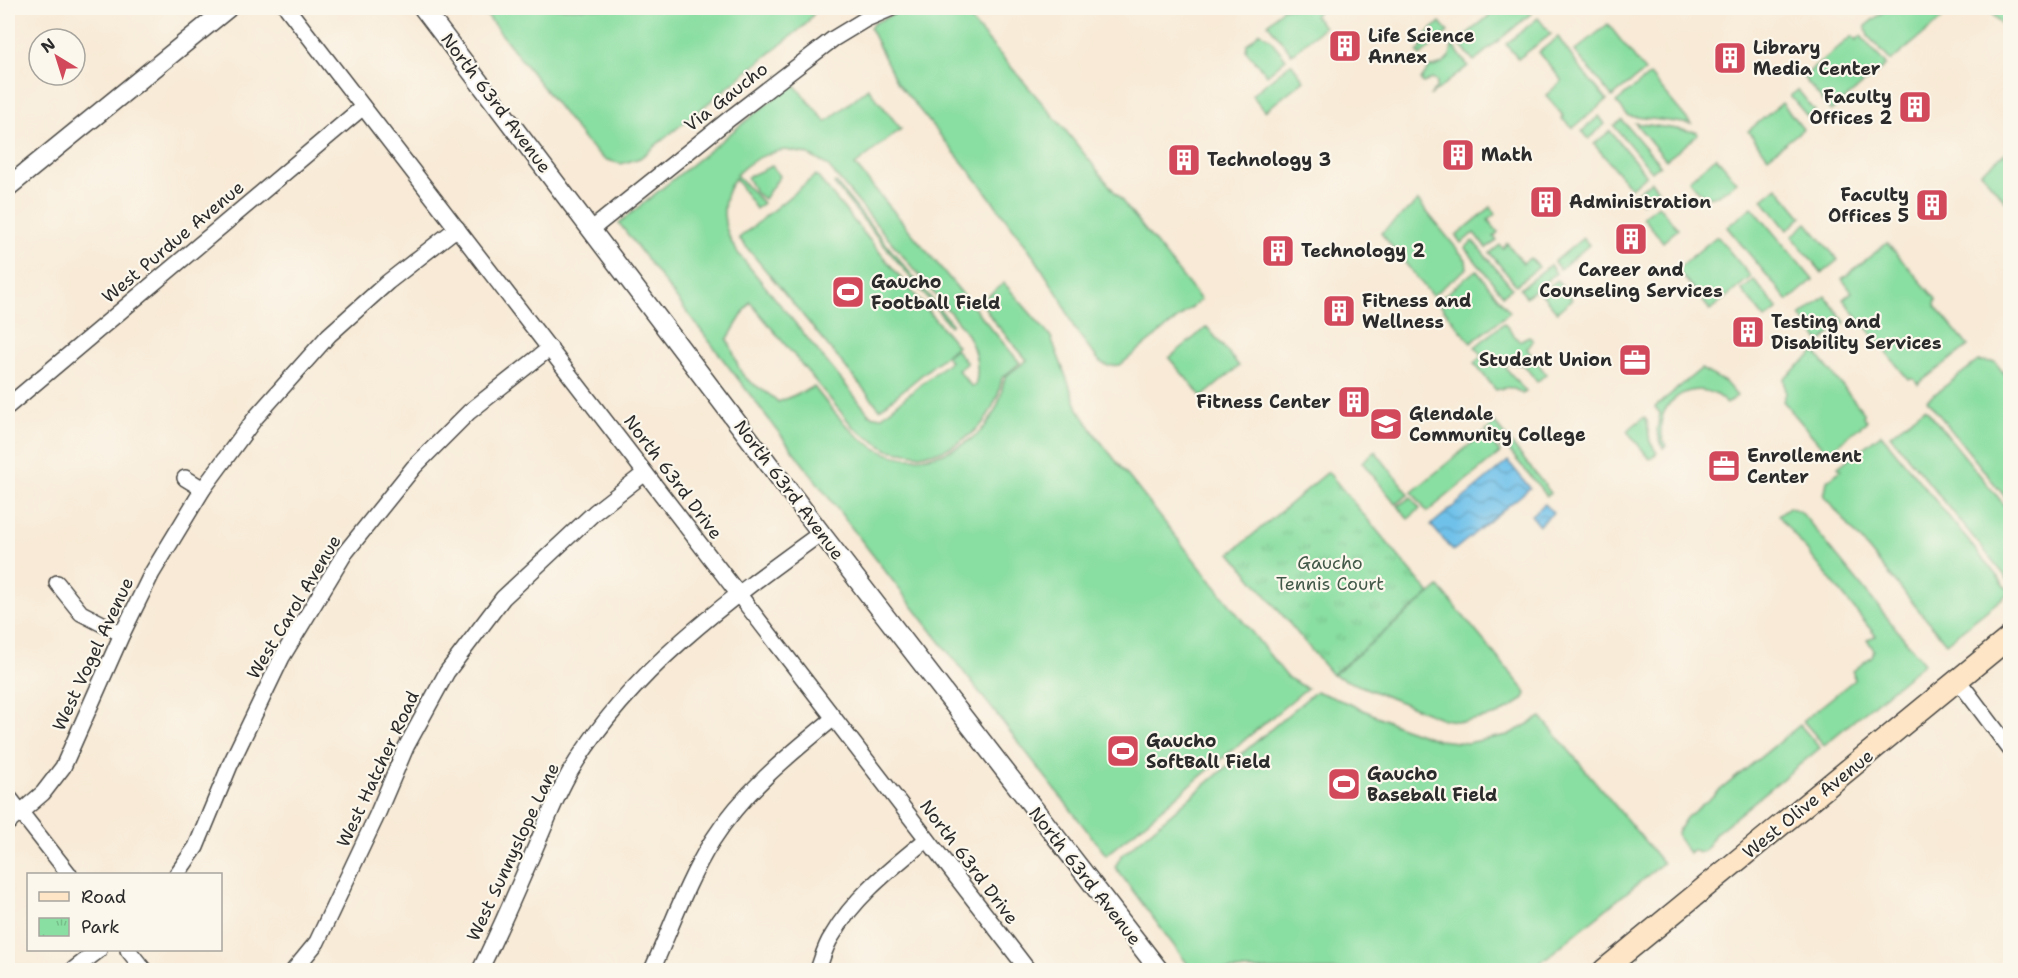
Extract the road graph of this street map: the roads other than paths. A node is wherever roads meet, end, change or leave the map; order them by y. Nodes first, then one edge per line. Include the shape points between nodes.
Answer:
1 (228, 8) edge
2 (287, 8) edge
3 (423, 8) edge
4 (892, 8) edge
5 (363, 106) junction
6 (8, 187) edge
7 (457, 228) junction
8 (592, 229) junction
9 (549, 348) junction
10 (8, 406) edge
11 (645, 473) junction
12 (185, 478) dead end
13 (203, 489) junction
14 (821, 533) junction
15 (57, 583) dead end
16 (738, 595) junction
17 (122, 634) junction
18 (2010, 637) edge
19 (1958, 680) junction
20 (834, 718) junction
21 (2010, 749) edge
22 (8, 796) edge
23 (20, 813) junction
24 (8, 823) edge
25 (927, 839) junction
26 (68, 873) edge
27 (178, 873) edge
28 (98, 951) edge
29 (129, 951) edge
30 (73, 970) edge
31 (144, 970) edge
32 (294, 970) edge
33 (480, 970) edge
34 (652, 970) edge
35 (818, 970) edge
36 (1028, 970) edge
37 (1159, 970) edge
38 (1604, 970) edge

1 - 6 street
2 - 5 street, North 63rd Drive
3 - 8 street, North 63rd Avenue
4 - 8 street, Via Gaucho via 833,39
5 - 7 street, North 63rd Drive
5 - 10 street, West Purdue Avenue
7 - 9 street, North 63rd Drive
7 - 13 street, West Vogel Avenue via 329,335 256,417
8 - 14 street, North 63rd Avenue
9 - 11 street, North 63rd Drive
9 - 27 street, West Carol Avenue via 469,412 422,459 345,553 282,657 230,765 196,848
11 - 16 street, North 63rd Drive
11 - 32 street, West Hatcher Road via 594,512 503,598 447,672 406,747 317,942
12 - 13 street
13 - 17 street, West Vogel Avenue via 152,573
14 - 16 street, West Sunnyslope Lane
14 - 37 street, North 63rd Avenue
15 - 17 street via 81,613
16 - 20 street, North 63rd Drive
16 - 33 street, West Sunnyslope Lane via 667,653 630,690 586,748 556,798
17 - 23 street, West Vogel Avenue via 63,767 43,793
18 - 19 main road, West Olive Avenue
19 - 21 street
19 - 38 main road, West Olive Avenue
20 - 25 street, North 63rd Drive
20 - 34 street via 777,765 732,813 695,874
22 - 23 street
23 - 24 street, West Vogel Avenue
23 - 26 street
25 - 35 street via 853,906 831,937
25 - 36 street, North 63rd Drive
28 - 30 street
29 - 31 street

